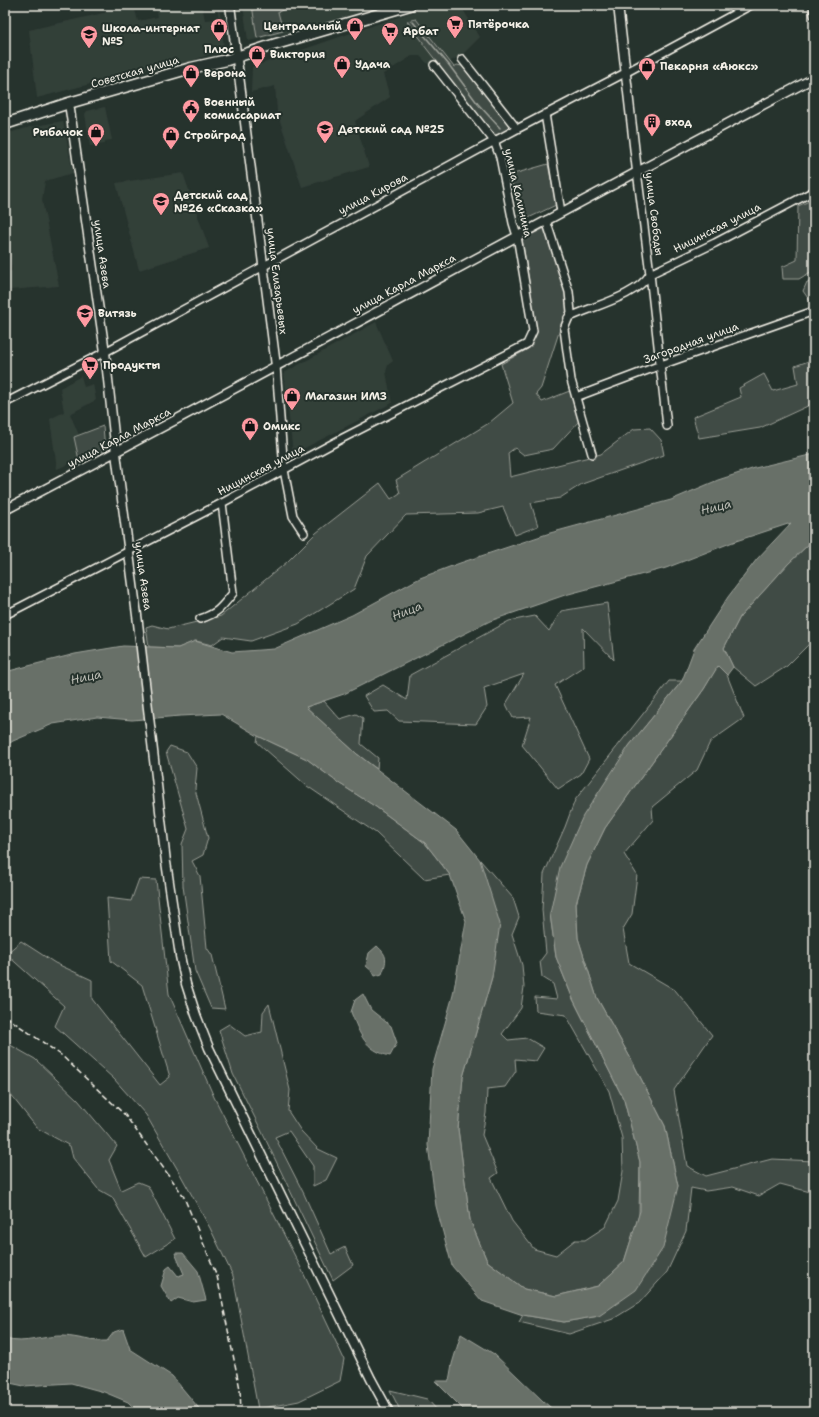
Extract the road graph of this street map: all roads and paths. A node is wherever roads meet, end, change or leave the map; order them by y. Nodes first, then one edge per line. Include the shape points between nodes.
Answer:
1 (230, 5) edge
2 (410, 5) edge
3 (618, 5) edge
4 (751, 5) edge
5 (813, 5) edge
6 (814, 15) edge
7 (237, 56) junction
8 (462, 60) dead end
9 (434, 65) dead end
10 (625, 73) junction
11 (814, 78) edge
12 (69, 103) junction
13 (545, 114) junction
14 (5, 124) edge
15 (517, 129) junction
16 (494, 142) junction
17 (637, 171) junction
18 (814, 191) edge
19 (561, 212) junction
20 (546, 220) junction
21 (517, 236) junction
22 (264, 266) junction
23 (650, 274) junction
24 (814, 311) edge
25 (568, 318) junction
26 (527, 344) joint
27 (105, 352) junction
28 (661, 365) junction
29 (276, 366) junction
30 (576, 398) junction
31 (5, 403) edge
32 (667, 426) dead end
33 (116, 453) junction
34 (592, 454) dead end
35 (284, 470) junction
36 (222, 503) junction
37 (5, 510) edge
38 (304, 533) dead end
39 (128, 552) junction
40 (5, 615) edge
41 (200, 619) dead end
42 (5, 650) edge
43 (6, 659) dead end
44 (389, 1412) edge

1 - 7 street, улица Елизарьевых
2 - 7 main road, Советская улица
3 - 10 street, улица Свободы
4 - 10 street, улица Кирова
5 - 6 street
7 - 12 main road, Советская улица
7 - 22 street, улица Елизарьевых
8 - 15 street
9 - 16 street, улица Калинина
10 - 13 street, улица Кирова
10 - 17 street, улица Свободы
11 - 17 street, улица Карла Маркса
12 - 14 main road, Советская улица
12 - 27 street, улица Азева
13 - 15 street, улица Кирова
13 - 19 street
15 - 16 street, улица Кирова
16 - 21 street, улица Калинина via 500,157
16 - 22 street, улица Кирова
17 - 19 street, улица Карла Маркса
17 - 23 street, улица Свободы
18 - 23 street, Ницинская улица
19 - 20 street, улица Карла Маркса
20 - 21 street, улица Карла Маркса
20 - 25 street, улица Калинина via 569,292 571,312
21 - 26 street, улица Калинина via 533,331
21 - 29 street, улица Карла Маркса
22 - 27 street, улица Кирова
22 - 29 street, улица Елизарьевых
23 - 25 street, Ницинская улица via 637,288
23 - 28 street, улица Свободы
24 - 28 street, Загородная улица
25 - 30 street, улица Калинина via 564,329
26 - 35 street, Ницинская улица
27 - 31 street, улица Кирова
27 - 33 street, улица Азева
28 - 30 street, Загородная улица
28 - 32 street, улица Свободы
29 - 33 street, улица Карла Маркса
29 - 35 street, улица Елизарьевых
30 - 34 street, улица Калинина
33 - 37 street, улица Карла Маркса
33 - 39 street, улица Азева
35 - 36 street, Ницинская улица
35 - 38 street, улица Елизарьевых via 293,516
36 - 39 street, Ницинская улица
36 - 41 street via 233,593 222,608
39 - 40 street, Ницинская улица
39 - 44 street, улица Азева via 166,862 186,984 212,1055
42 - 43 street

